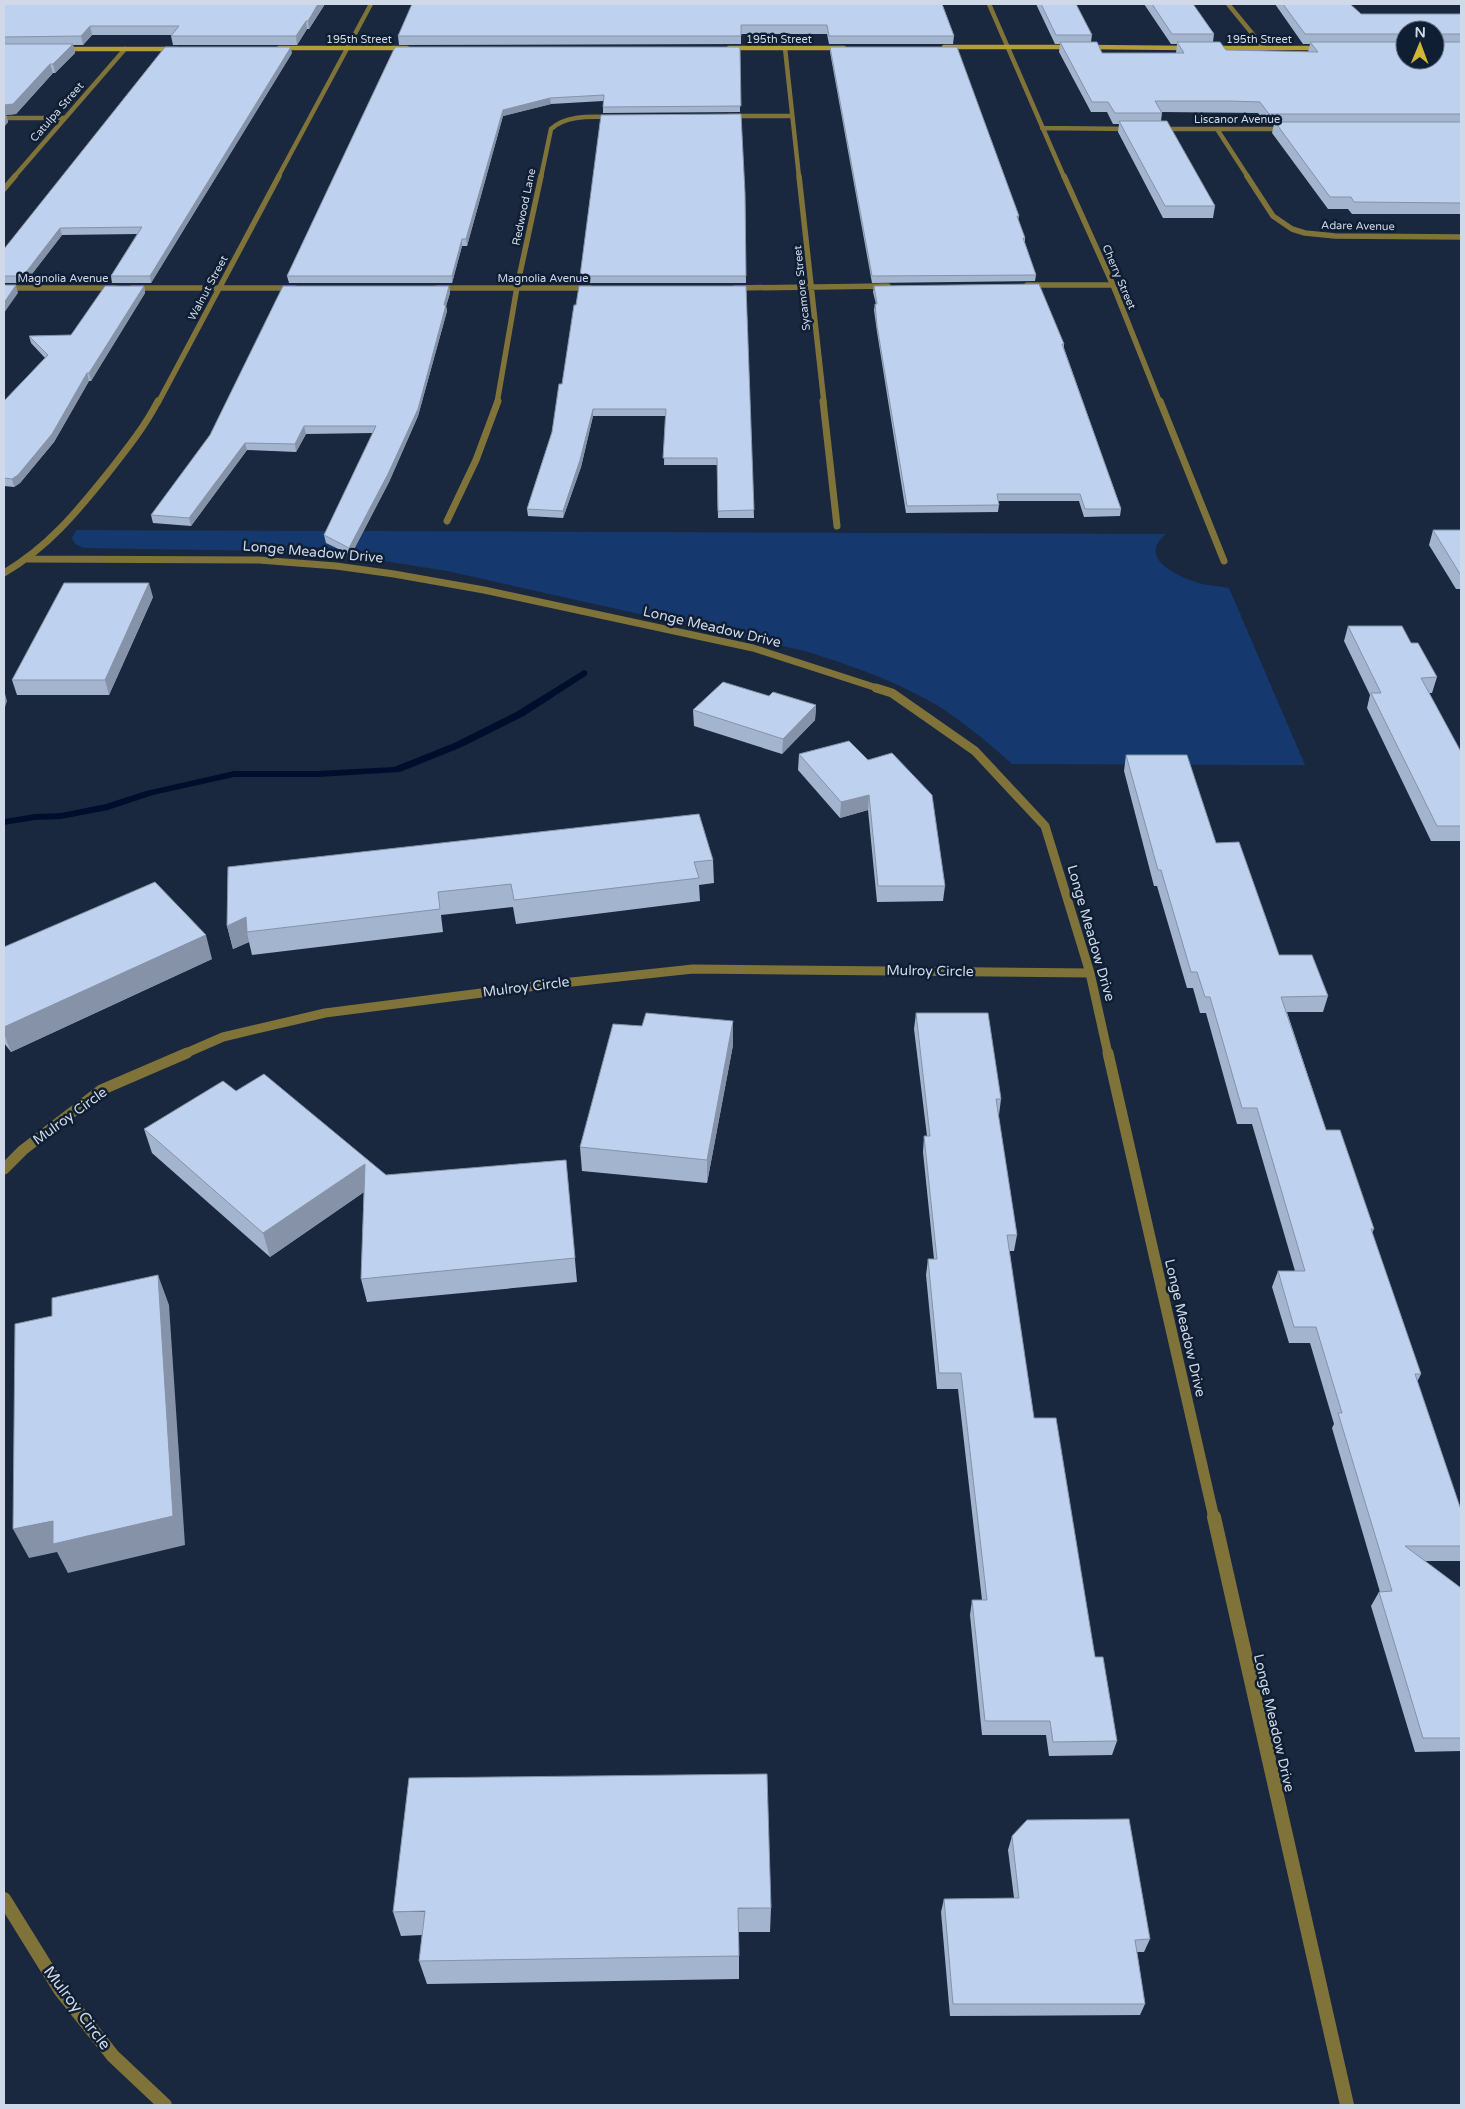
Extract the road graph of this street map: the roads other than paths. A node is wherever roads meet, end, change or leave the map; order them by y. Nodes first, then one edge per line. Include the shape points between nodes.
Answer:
1 (371, 4) edge
2 (989, 4) edge
3 (1228, 4) edge
4 (1007, 47) junction
5 (182, 48) edge
6 (278, 48) edge
7 (348, 48) junction
8 (409, 48) edge
9 (726, 48) edge
10 (785, 48) junction
11 (846, 48) edge
12 (942, 48) edge
13 (1195, 48) edge
14 (1205, 48) edge
15 (1264, 48) junction
16 (1330, 48) edge
17 (50, 49) edge
18 (125, 49) junction
19 (720, 116) edge
20 (792, 116) junction
21 (619, 117) edge
22 (4, 118) edge
23 (65, 118) junction
24 (1042, 128) junction
25 (1139, 129) edge
26 (1149, 129) edge
27 (1295, 129) edge
28 (1216, 130) junction
29 (4, 189) edge
30 (1461, 237) edge
31 (1113, 285) junction
32 (896, 286) edge
33 (1022, 286) edge
34 (220, 287) junction
35 (4, 288) edge
36 (304, 288) edge
37 (429, 288) edge
38 (517, 288) junction
39 (596, 288) edge
40 (730, 288) edge
41 (812, 288) junction
42 (447, 521) dead end
43 (837, 526) dead end
44 (28, 558) junction
45 (1224, 561) dead end
46 (4, 573) edge
47 (1090, 973) junction
48 (4, 1169) edge
49 (4, 1899) edge
50 (165, 2105) edge
51 (1347, 2105) edge

1 - 7 street, Walnut Street
2 - 4 street, Cherry Street
3 - 15 street
4 - 12 street
4 - 13 street
4 - 24 street, Cherry Street
5 - 18 street
6 - 7 street, 195th Street
7 - 8 street, 195th Street
7 - 34 street, Walnut Street
9 - 10 street, 195th Street
10 - 11 street, 195th Street
10 - 20 street, Sycamore Street
14 - 15 street, 195th Street
15 - 16 street, 195th Street
17 - 18 street
18 - 23 street, Catulpa Street
19 - 20 street
20 - 41 street, Sycamore Street
21 - 38 street, Redwood Lane via 577,118 555,124 551,129
22 - 23 street
23 - 29 street, Catulpa Street
24 - 25 street
24 - 31 street, Cherry Street
26 - 28 street, Liscanor Avenue
27 - 28 street, Liscanor Avenue
28 - 30 street, Adare Avenue via 1272,216 1292,229 1335,236
31 - 33 street
31 - 45 street, Cherry Street
32 - 41 street
34 - 35 street, Magnolia Avenue
34 - 36 street, Magnolia Avenue
34 - 44 street, Walnut Street via 145,426 87,499
37 - 38 street, Magnolia Avenue
38 - 39 street, Magnolia Avenue
38 - 42 street, Redwood Lane via 498,401 476,460
40 - 41 street
41 - 43 street, Sycamore Street
44 - 46 street, Walnut Street
44 - 47 street, Longe Meadow Drive via 259,560 394,574 753,648 892,693 975,751 1045,826
47 - 48 street, Mulroy Circle via 693,969 324,1013 223,1037 101,1090 23,1150
47 - 51 street, Longe Meadow Drive
49 - 50 street, Mulroy Circle via 61,1991 113,2056

